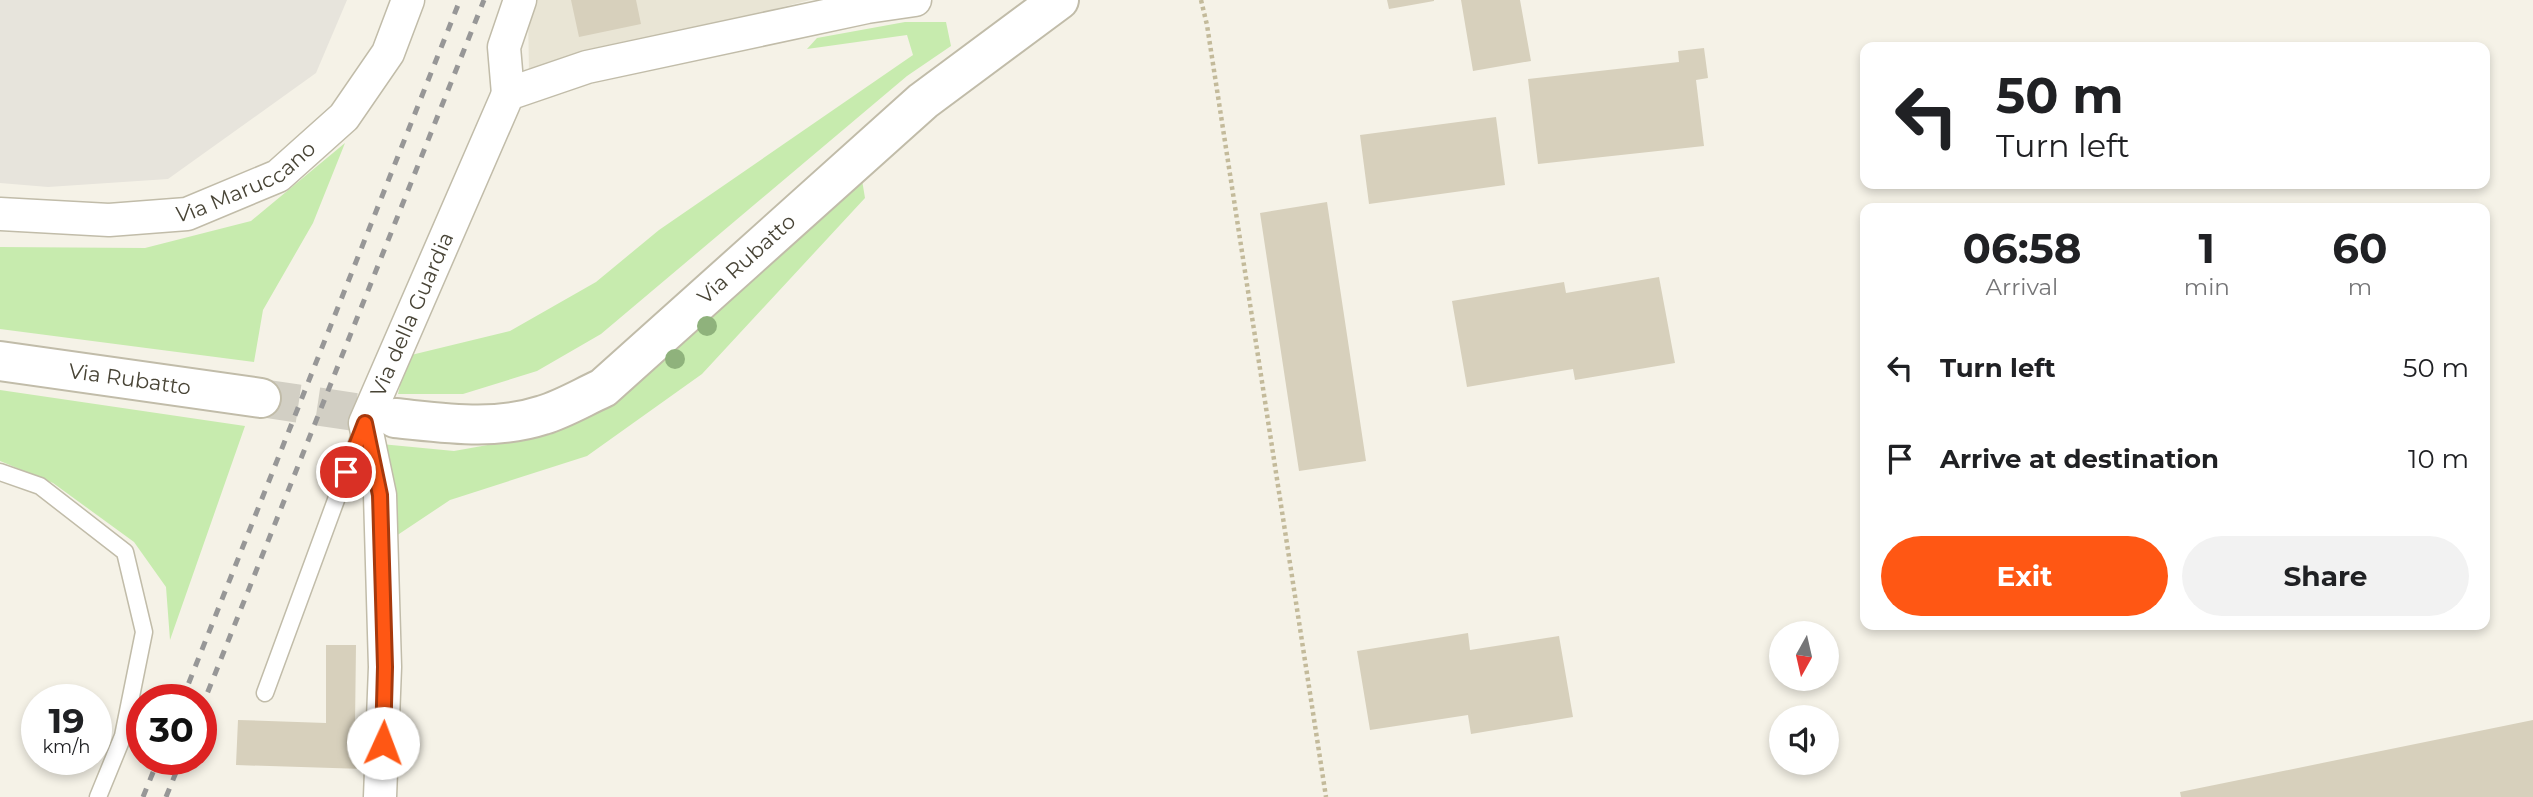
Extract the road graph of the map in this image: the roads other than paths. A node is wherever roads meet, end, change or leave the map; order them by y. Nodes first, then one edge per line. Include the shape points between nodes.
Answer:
1 (408, 0) edge
2 (520, 0) edge
3 (915, 0) edge
4 (1047, 1) edge
5 (508, 94) junction
6 (0, 214) edge
7 (0, 361) edge
8 (261, 398) tunnel mouth
9 (380, 421) junction
10 (0, 472) edge
11 (265, 693) dead end
12 (98, 797) edge
13 (380, 797) edge

1 - 6 street, Via Maruccano via 388,53 344,117 278,176 187,214 108,220
2 - 5 street, Via della Guardia via 504,47
3 - 5 street via 587,67
4 - 9 street, Via Rubatto via 923,101 603,388 543,415 500,424
5 - 9 street, Via della Guardia
7 - 8 street, Via Rubatto
9 - 11 lane
9 - 13 street, Via della Guardia via 385,667
10 - 12 lane via 40,486 125,552 144,632 122,736

